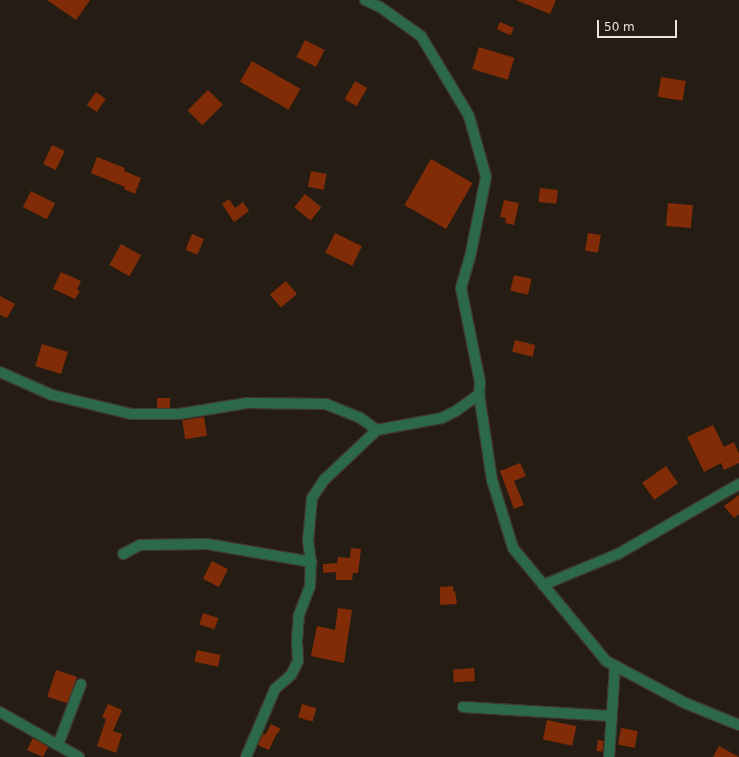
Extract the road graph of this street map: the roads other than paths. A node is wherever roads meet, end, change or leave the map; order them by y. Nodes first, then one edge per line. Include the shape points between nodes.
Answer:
1 (365, 0) edge
2 (0, 372) edge
3 (479, 394) junction
4 (377, 430) junction
5 (739, 484) edge
6 (123, 554) dead end
7 (311, 562) junction
8 (543, 585) junction
9 (615, 666) junction
10 (81, 684) dead end
11 (463, 707) dead end
12 (0, 712) edge
13 (612, 716) junction
14 (739, 725) edge
15 (58, 745) junction
16 (79, 757) edge
17 (246, 757) edge
18 (609, 757) edge

1 - 3 street via 380,7 421,36 468,116 486,177 471,253 461,288 480,382
2 - 4 street via 52,395 131,414 178,414 247,403 326,404 359,418
3 - 4 street via 442,418
3 - 8 street via 492,480 513,548
4 - 7 street via 324,480 312,498 308,541
5 - 8 street via 618,554
6 - 7 street via 140,545 207,544
7 - 17 street via 310,586 300,614 298,661 291,675 275,689
8 - 9 street via 606,661
9 - 13 street
9 - 14 street via 684,703
10 - 15 street
11 - 13 street
12 - 15 street
13 - 18 street
15 - 16 street

